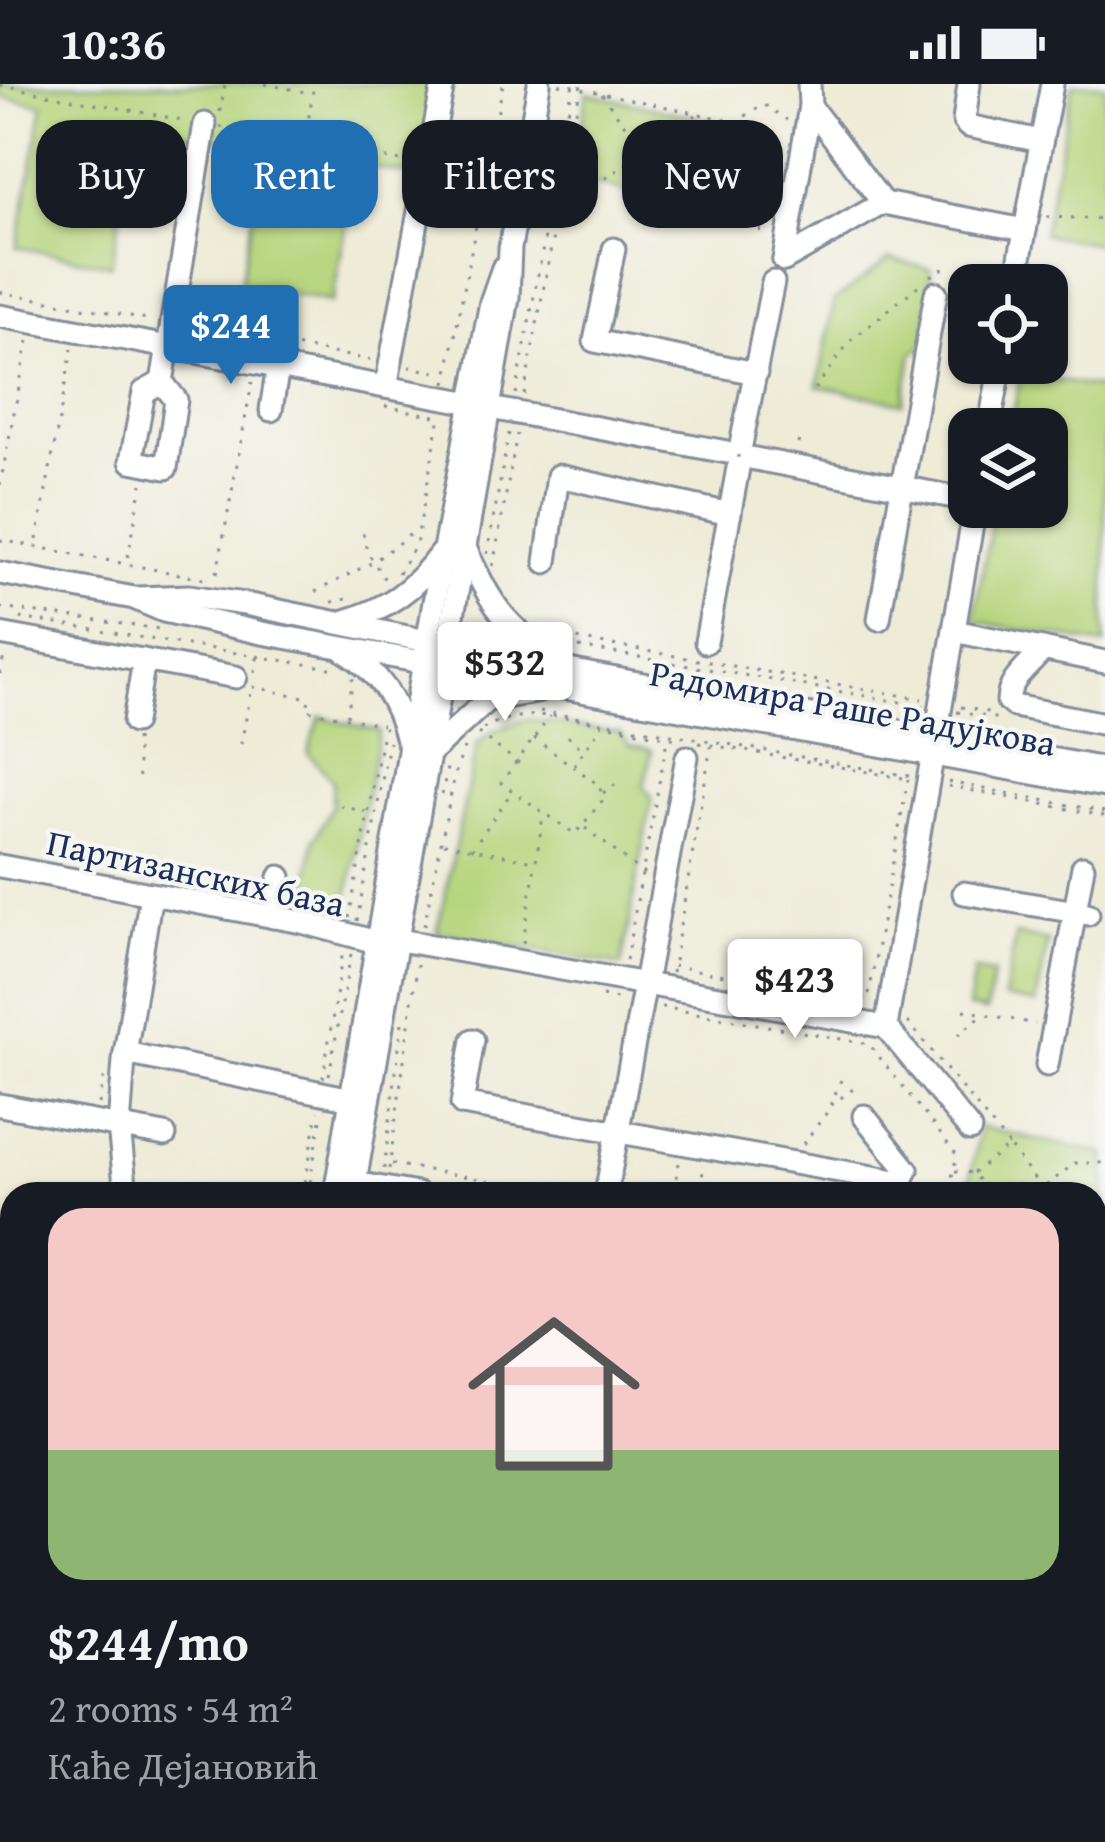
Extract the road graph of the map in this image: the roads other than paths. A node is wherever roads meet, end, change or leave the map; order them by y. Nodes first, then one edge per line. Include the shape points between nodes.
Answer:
1 (442, 84) edge
2 (539, 84) edge
3 (968, 84) edge
4 (1052, 84) edge
5 (807, 104) edge
6 (211, 125) dead end
7 (1042, 141) junction
8 (883, 203) junction
9 (1035, 224) junction
10 (614, 249) dead end
11 (1023, 264) edge
12 (772, 282) dead end
13 (936, 293) dead end
14 (0, 316) edge
15 (168, 346) junction
16 (278, 367) junction
17 (756, 373) junction
18 (161, 382) junction
19 (386, 387) junction
20 (499, 409) junction
21 (271, 410) dead end
22 (739, 456) junction
23 (905, 487) junction
24 (948, 496) edge
25 (730, 514) junction
26 (971, 528) edge
27 (455, 548) junction
28 (545, 562) dead end
29 (0, 573) edge
30 (134, 598) junction
31 (879, 619) dead end
32 (342, 622) junction
33 (954, 631) junction
34 (3, 639) edge
35 (706, 642) dead end
36 (1043, 649) junction
37 (437, 654) junction
38 (144, 660) junction
39 (342, 661) junction
40 (1105, 662) edge
41 (244, 682) road end
42 (578, 682) junction
43 (134, 722) road end
44 (1105, 724) edge
45 (932, 746) junction
46 (420, 750) junction
47 (687, 757) dead end
48 (1105, 769) edge
49 (1105, 787) edge
50 (0, 866) edge
51 (1083, 867) dead end
52 (280, 877) dead end
53 (964, 893) dead end
54 (152, 894) junction
55 (1082, 913) junction
56 (273, 917) junction
57 (400, 942) junction
58 (644, 994) junction
59 (894, 1022) junction
60 (473, 1040) dead end
61 (125, 1053) junction
62 (1047, 1065) dead end
63 (352, 1099) junction
64 (0, 1105) edge
65 (864, 1116) dead end
66 (119, 1127) junction
67 (970, 1130) dead end
68 (618, 1132) junction
69 (165, 1135) dead end
70 (126, 1182) edge
71 (348, 1182) edge
72 (350, 1182) edge
73 (608, 1182) edge

1 - 19 street
2 - 20 street via 510,248 491,302
3 - 7 street via 968,126
4 - 7 street
5 - 8 street
5 - 8 street via 784,260
6 - 15 street
7 - 9 street
8 - 9 street
9 - 11 street
10 - 17 street via 595,341
12 - 17 street
13 - 23 street
14 - 15 street
15 - 16 street
15 - 18 street
16 - 19 street
16 - 21 street
17 - 22 street
18 - 18 street via 176,400 166,468 131,461 144,392
19 - 20 street
20 - 22 street
20 - 27 street
22 - 23 street
22 - 25 street
23 - 24 street
23 - 31 street
25 - 28 street via 558,476
25 - 35 street
26 - 33 street
27 - 32 street via 409,592
27 - 37 street
27 - 42 street via 507,624
29 - 30 street
30 - 32 street via 189,596
30 - 39 street
32 - 37 street
33 - 36 street
33 - 45 street
34 - 38 street
36 - 40 street
36 - 44 street via 1018,675 1008,701
37 - 39 street
37 - 42 street, Радомира Раше Радујкова
37 - 46 street
38 - 41 street
38 - 43 street
39 - 46 street via 364,663 385,685
42 - 45 street, Радомира Раше Радујкова
42 - 46 street via 504,695
45 - 48 street, Радомира Раше Радујкова
45 - 49 street, Радомира Раше Радујкова
45 - 59 street via 917,779
46 - 57 street
47 - 58 street
50 - 54 street, Партизанских база
51 - 55 street
52 - 56 street
53 - 55 street
54 - 56 street, Партизанских база
54 - 61 street
55 - 62 street
56 - 57 street, Партизанских база
57 - 58 street, Партизанских база via 622,981
57 - 63 street
57 - 72 street
58 - 59 street, Партизанских база via 669,990
58 - 68 street
59 - 67 street
60 - 68 street via 462,1103
61 - 63 street
61 - 66 street
63 - 71 street
64 - 66 street
65 - 68 street via 907,1170 901,1182
66 - 69 street
66 - 70 street
68 - 73 street

